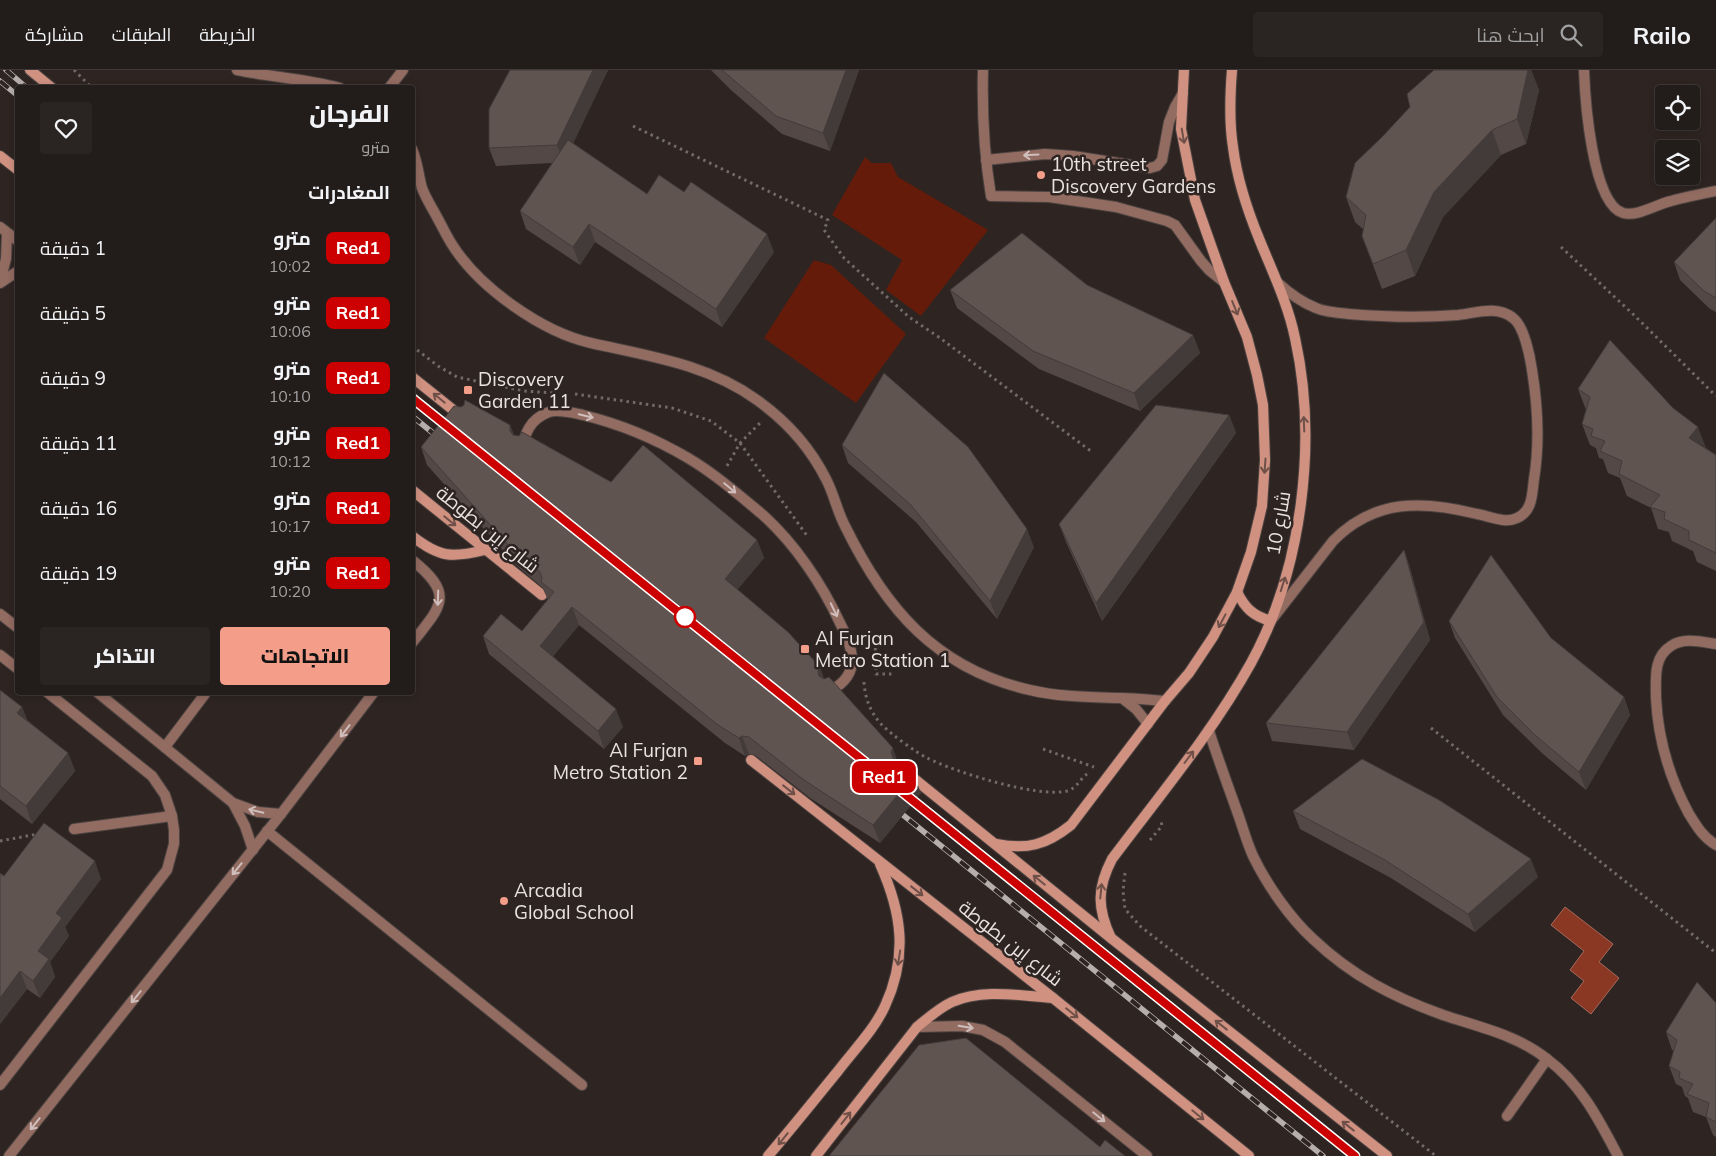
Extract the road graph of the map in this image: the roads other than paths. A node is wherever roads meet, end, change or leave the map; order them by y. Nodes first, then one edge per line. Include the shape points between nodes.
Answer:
1 (30, 70) edge
2 (236, 70) edge
3 (403, 70) edge
4 (983, 70) edge
5 (1184, 70) edge
6 (1232, 70) edge
7 (1584, 70) edge
8 (48, 85) edge
9 (327, 85) edge
10 (391, 85) edge
11 (1183, 92) junction
12 (415, 155) edge
13 (0, 156) edge
14 (986, 160) junction
15 (15, 168) edge
16 (1716, 191) edge
17 (4, 230) edge
18 (15, 239) edge
19 (15, 273) edge
20 (0, 282) edge
21 (1224, 282) junction
22 (1278, 283) junction
23 (415, 379) edge
24 (465, 419) edge
25 (523, 447) edge
26 (415, 492) edge
27 (415, 538) edge
28 (485, 550) junction
29 (415, 563) edge
30 (1237, 592) junction
31 (542, 595) edge
32 (0, 614) edge
33 (1271, 621) junction
34 (15, 626) edge
35 (415, 639) edge
36 (1716, 644) edge
37 (0, 655) edge
38 (15, 667) edge
39 (831, 690) edge
40 (51, 695) edge
41 (101, 695) edge
42 (204, 695) edge
43 (372, 695) edge
44 (1121, 698) junction
45 (1165, 701) junction
46 (1148, 724) junction
47 (1208, 731) junction
48 (165, 747) junction
49 (751, 760) edge
50 (904, 771) edge
51 (232, 803) junction
52 (281, 814) junction
53 (172, 816) junction
54 (74, 829) dead end
55 (267, 831) junction
56 (996, 844) junction
57 (1716, 845) edge
58 (253, 850) junction
59 (878, 861) junction
60 (1111, 938) junction
61 (1053, 998) junction
62 (918, 1027) junction
63 (1547, 1058) junction
64 (0, 1085) edge
65 (582, 1085) dead end
66 (1506, 1116) dead end
67 (9, 1156) edge
68 (768, 1156) edge
69 (816, 1156) edge
70 (1147, 1156) edge
71 (1249, 1156) edge
72 (1387, 1156) edge
73 (1618, 1156) edge

1 - 8 street
2 - 9 street
3 - 10 street
4 - 14 street
5 - 11 street, شارع 10
6 - 22 street, شارع 10 via 1233,147 1243,194
7 - 16 street via 1591,146 1604,188 1615,209 1634,213 1669,201
11 -> 14 street via 1172,114 1162,160 1157,166 1150,168 1045,154
11 -> 21 street, شارع 10 via 1181,129 1195,200
12 - 44 street via 422,187 453,246 472,269 516,306 563,334 589,343 662,358 715,377 755,399 784,422 808,449 826,479 859,555 881,590 928,642 976,672 1002,683 1058,695
13 - 15 street
14 - 21 street via 991,196 1049,197 1116,207 1167,221 1175,224 1201,261
17 - 18 street
17 - 20 street via 6,259
19 - 20 street
21 -> 30 street, شارع 10 via 1246,337 1263,405 1265,460 1262,506
33 -> 22 street, شارع 10 via 1298,519 1305,452 1303,395 1295,338
22 - 33 street via 1296,299 1318,309 1341,313 1404,317 1494,310 1514,318 1522,329 1531,361 1539,426 1530,505 1525,513 1518,518 1503,520 1458,510 1417,506 1396,506 1376,512 1356,521 1333,541
24 -> 23 street
25 -> 39 street via 524,437 533,421 550,412 568,412 610,422 651,438 720,480 764,517 800,556 829,599 851,646 852,667 842,684
26 -> 28 street, شارع إبن بطوطة
27 - 28 street via 441,554 460,556
28 - 31 street, شارع إبن بطوطة
29 -> 35 street via 434,580 439,591 435,614
30 - 33 street via 1249,611
30 -> 45 street, شارع 10 via 1208,644
32 - 34 street
33 - 47 street, شارع 10 via 1251,662
36 - 57 street via 1683,641 1671,646 1662,654 1656,681 1665,759 1679,795 1698,829
37 - 38 street
40 - 53 street via 152,776 165,795
41 - 48 street
42 - 48 street
43 -> 52 street
44 - 45 street
44 - 46 street
45 - 46 street, شارع 10
46 - 56 street, شارع 10 via 1070,825 1058,835 1028,847
60 -> 47 street, شارع 10 via 1100,907 1100,890 1112,859
47 - 63 street via 1253,856 1279,900 1312,938 1351,971 1395,996 1517,1039
48 - 51 street
49 -> 59 street, شارع إبن بطوطة
50 - 56 street
52 -> 51 street via 258,812
51 - 58 street
52 - 55 street
53 - 54 street
53 - 64 street via 174,844 167,870
55 - 58 street
55 - 65 street
60 -> 56 street
58 -> 67 street
59 -> 61 street, شارع إبن بطوطة
59 -> 68 street via 892,890 899,919 900,950 896,979 885,1008 869,1033
72 -> 60 street
61 - 62 street via 976,995 953,1002
61 -> 71 street, شارع إبن بطوطة
69 -> 62 street
62 -> 70 street via 962,1026 991,1034
63 - 66 street
63 - 73 street via 1586,1099

